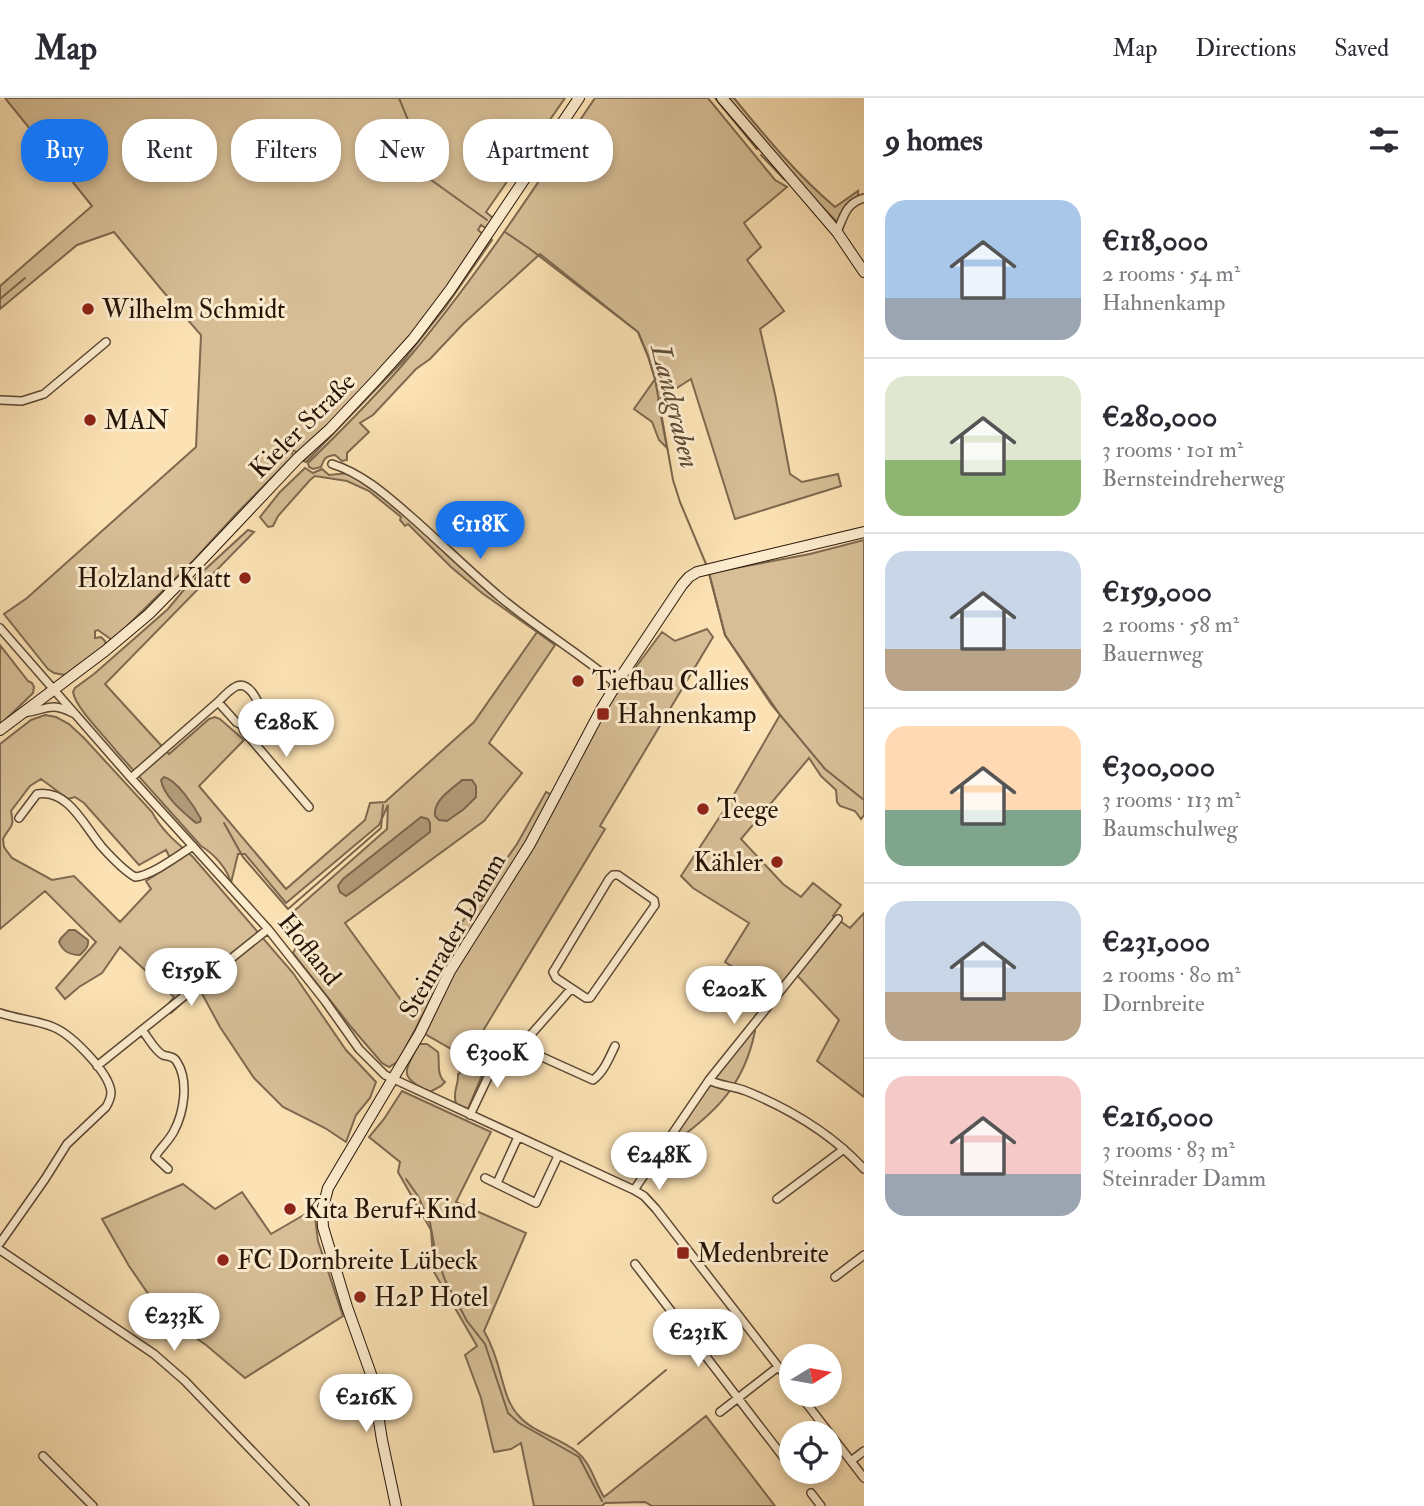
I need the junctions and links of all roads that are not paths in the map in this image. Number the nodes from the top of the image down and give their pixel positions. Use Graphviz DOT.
graph roads {
  1 [pos="579,98"];
  2 [pos="722,98"];
  3 [pos="864,198"];
  4 [pos="837,232"];
  5 [pos="864,272"];
  6 [pos="106,342"];
  7 [pos="0,400"];
  8 [pos="332,464"];
  9 [pos="864,532"];
  10 [pos="0,628"];
  11 [pos="616,684"];
  12 [pos="54,690"];
  13 [pos="218,702"];
  14 [pos="24,713"];
  15 [pos="75,714"];
  16 [pos="242,724"];
  17 [pos="0,730"];
  18 [pos="131,778"];
  19 [pos="309,807"];
  20 [pos="19,818"];
  21 [pos="193,846"];
  22 [pos="838,919"];
  23 [pos="268,929"];
  24 [pos="571,989"];
  25 [pos="0,1013"];
  26 [pos="142,1030"];
  27 [pos="520,1046"];
  28 [pos="615,1046"];
  29 [pos="97,1066"];
  30 [pos="392,1079"];
  31 [pos="709,1080"];
  32 [pos="470,1115"];
  33 [pos="518,1137"];
  34 [pos="844,1149"];
  35 [pos="558,1156"];
  36 [pos="168,1169"];
  37 [pos="864,1169"];
  38 [pos="485,1178"];
  39 [pos="496,1183"];
  40 [pos="634,1190"];
  41 [pos="777,1199"];
  42 [pos="0,1243"];
  43 [pos="0,1250"];
  44 [pos="864,1255"];
  45 [pos="635,1264"];
  46 [pos="835,1277"];
  47 [pos="778,1367"];
  48 [pos="738,1398"];
  49 [pos="809,1407"];
  50 [pos="720,1412"];
  51 [pos="779,1451"];
  52 [pos="864,1451"];
  53 [pos="43,1456"];
  54 [pos="851,1461"];
  55 [pos="864,1478"];
  56 [pos="811,1493"];
  57 [pos="93,1506"];
  58 [pos="305,1506"];
  59 [pos="396,1506"];
  60 [pos="821,1506"];
  1 -- 12 [label="main road, Kieler Straße"];
  2 -- 4 [label="main road"];
  3 -- 4 [label="street"];
  4 -- 5 [label="main road"];
  6 -- 7 [label="street"];
  8 -- 11 [label="street"];
  9 -- 11 [label="main road, Steinrader Damm"];
  10 -- 12 [label="street, Hofland"];
  11 -- 30 [label="main road, Steinrader Damm"];
  12 -- 14 [label="main road, Kieler Straße"];
  12 -- 15 [label="street, Hofland"];
  13 -- 16 [label="street"];
  13 -- 16 [label="street"];
  13 -- 18 [label="street"];
  14 -- 15 [label="street"];
  14 -- 17 [label="main road, Kieler Straße"];
  15 -- 18 [label="street, Hofland"];
  16 -- 19 [label="street"];
  18 -- 21 [label="street, Hofland"];
  20 -- 21 [label="street"];
  21 -- 23 [label="street, Hofland"];
  22 -- 31 [label="street"];
  23 -- 26 [label="street"];
  23 -- 30 [label="street, Hofland"];
  24 -- 24 [label="street"];
  24 -- 27 [label="street"];
  25 -- 29 [label="street"];
  26 -- 29 [label="street"];
  26 -- 36 [label="street"];
  27 -- 28 [label="street"];
  27 -- 32 [label="street"];
  29 -- 42 [label="street"];
  30 -- 32 [label="street, Hofland"];
  30 -- 59 [label="main road, Steinrader Damm"];
  31 -- 34 [label="street"];
  31 -- 40 [label="street"];
  32 -- 33 [label="street, Hofland"];
  33 -- 35 [label="street, Hofland"];
  33 -- 39 [label="street"];
  34 -- 37 [label="street"];
  34 -- 41 [label="street"];
  35 -- 39 [label="street"];
  35 -- 40 [label="street, Hofland"];
  38 -- 39 [label="street"];
  40 -- 47 [label="street, Hofland"];
  43 -- 58 [label="street"];
  44 -- 46 [label="street"];
  45 -- 48 [label="street"];
  47 -- 48 [label="street"];
  48 -- 50 [label="street"];
  48 -- 51 [label="street"];
  49 -- 54 [label="street"];
  52 -- 54 [label="street"];
  53 -- 57 [label="street"];
  54 -- 55 [label="street"];
  56 -- 60 [label="street"];
}
